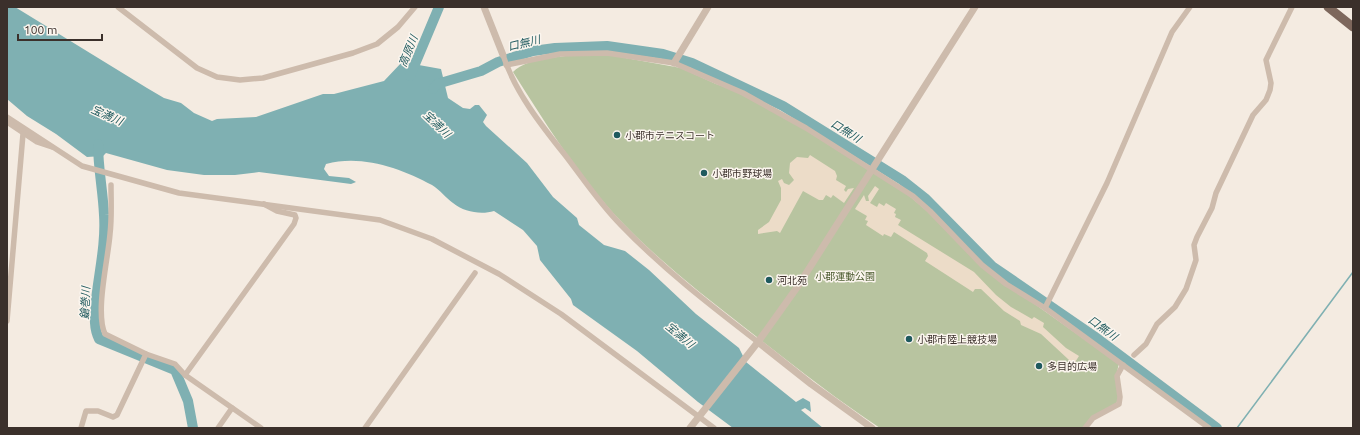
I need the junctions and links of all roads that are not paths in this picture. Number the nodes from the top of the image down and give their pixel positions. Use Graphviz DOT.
graph roads {
  1 [pos="118,7"];
  2 [pos="415,7"];
  3 [pos="484,7"];
  4 [pos="708,7"];
  5 [pos="975,7"];
  6 [pos="1190,7"];
  7 [pos="1292,7"];
  8 [pos="1328,7"];
  9 [pos="1353,27"];
  10 [pos="503,55"];
  11 [pos="674,63"];
  12 [pos="506,66"];
  13 [pos="7,117"];
  14 [pos="7,122"];
  15 [pos="23,134"];
  16 [pos="55,148"];
  17 [pos="873,169"];
  18 [pos="111,185"];
  19 [pos="262,203"];
  20 [pos="475,273"];
  21 [pos="1045,308"];
  22 [pos="7,321"];
  23 [pos="756,345"];
  24 [pos="146,354"];
  25 [pos="1134,355"];
  26 [pos="1123,364"];
  27 [pos="185,375"];
  28 [pos="232,408"];
  29 [pos="699,416"];
  30 [pos="81,428"];
  31 [pos="218,428"];
  32 [pos="261,428"];
  33 [pos="365,428"];
  34 [pos="690,428"];
  35 [pos="714,428"];
  36 [pos="872,428"];
  37 [pos="1085,428"];
  38 [pos="1209,428"];
  1 -- 2 [label="street"];
  3 -- 10 [label="street"];
  4 -- 11 [label="street"];
  5 -- 17 [label="street"];
  6 -- 21 [label="street"];
  7 -- 25 [label="street"];
  8 -- 9 [label="main road"];
  10 -- 12 [label="street"];
  11 -- 12 [label="street"];
  11 -- 17 [label="street"];
  12 -- 23 [label="street"];
  13 -- 16 [label="street"];
  14 -- 15 [label="street"];
  15 -- 16 [label="street"];
  15 -- 22 [label="street"];
  16 -- 19 [label="street"];
  17 -- 21 [label="street"];
  17 -- 23 [label="street"];
  18 -- 24 [label="street"];
  19 -- 27 [label="street"];
  19 -- 29 [label="street"];
  20 -- 33 [label="street"];
  21 -- 26 [label="street"];
  23 -- 29 [label="street"];
  23 -- 36 [label="street"];
  24 -- 27 [label="street"];
  24 -- 30 [label="street"];
  26 -- 37 [label="street"];
  26 -- 38 [label="street"];
  27 -- 28 [label="street"];
  28 -- 31 [label="street"];
  28 -- 32 [label="street"];
  29 -- 34 [label="street"];
  29 -- 35 [label="street"];
}
